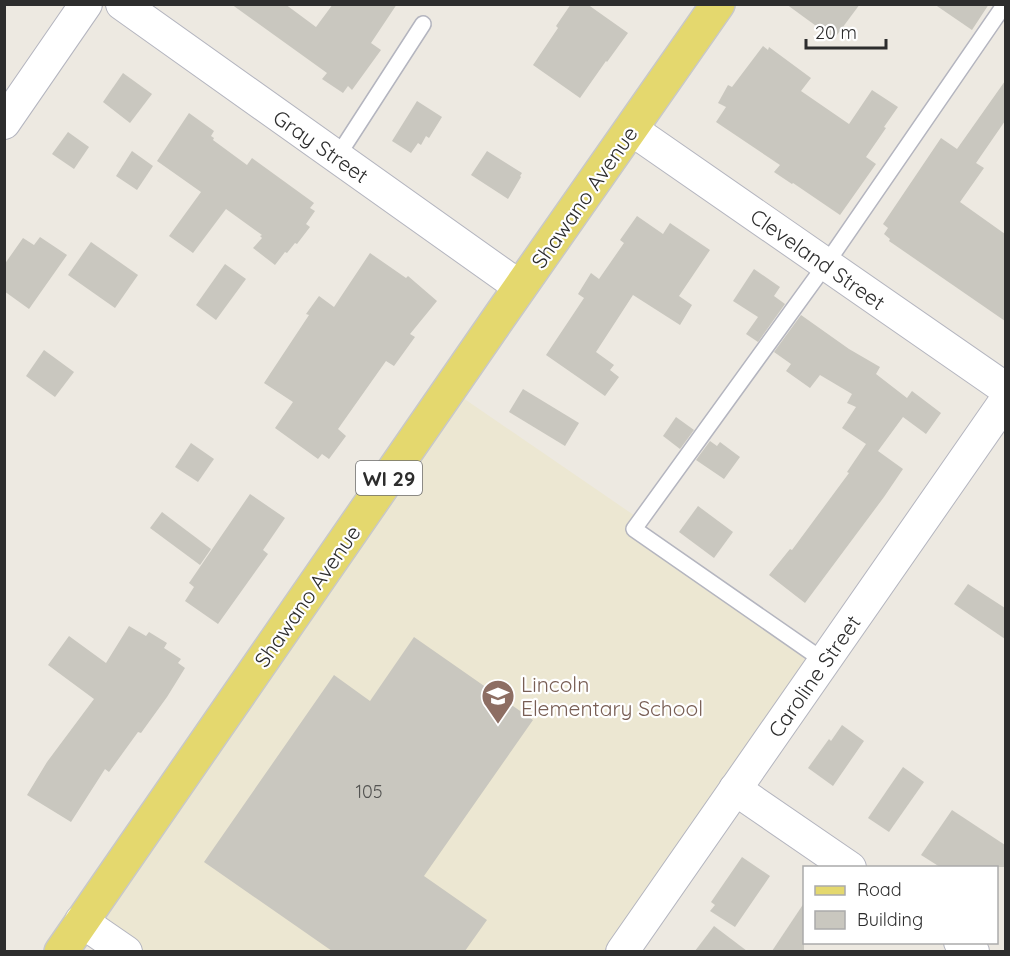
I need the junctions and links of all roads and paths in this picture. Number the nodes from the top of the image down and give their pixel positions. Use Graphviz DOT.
graph roads {
  1 [pos="86,4"];
  2 [pos="122,4"];
  3 [pos="718,4"];
  4 [pos="1005,4"];
  5 [pos="423,24"];
  6 [pos="4,123"];
  7 [pos="631,129"];
  8 [pos="337,157"];
  9 [pos="826,264"];
  10 [pos="520,287"];
  11 [pos="1005,389"];
  12 [pos="1005,400"];
  13 [pos="824,660"];
  14 [pos="735,789"];
  15 [pos="849,866"];
  16 [pos="81,921"];
  17 [pos="61,951"];
  18 [pos="126,951"];
  19 [pos="622,951"];
  1 -- 6 [label="street"];
  2 -- 8 [label="street, Gray Street"];
  3 -- 7 [label="main road, Shawano Avenue / WI 29"];
  4 -- 9 [label="lane"];
  5 -- 8 [label="lane"];
  7 -- 9 [label="street, Cleveland Street"];
  7 -- 10 [label="main road, Shawano Avenue / WI 29"];
  8 -- 10 [label="street, Gray Street"];
  9 -- 11 [label="street, Cleveland Street"];
  9 -- 13 [label="lane"];
  10 -- 16 [label="main road, Shawano Avenue / WI 29"];
  12 -- 13 [label="street, Caroline Street"];
  13 -- 14 [label="street, Caroline Street"];
  14 -- 15 [label="street"];
  14 -- 19 [label="street, Caroline Street"];
  16 -- 17 [label="main road, Shawano Avenue / WI 29"];
  16 -- 18 [label="street"];
}
